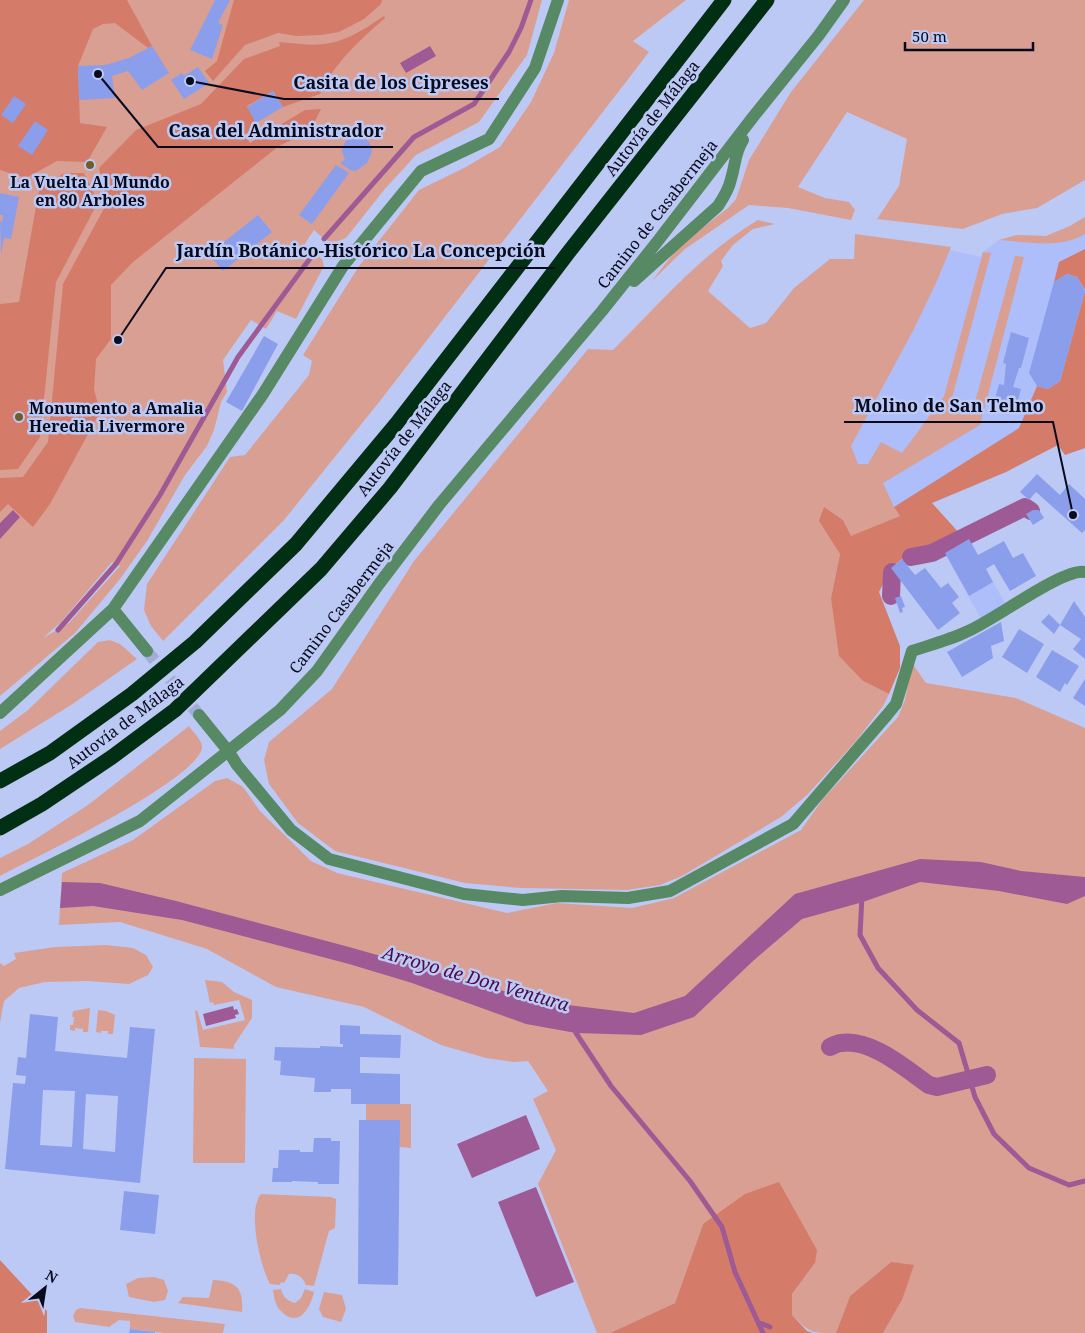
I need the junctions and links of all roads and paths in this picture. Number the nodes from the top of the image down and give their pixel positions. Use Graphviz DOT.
graph roads {
  1 [pos="558,0"];
  2 [pos="724,0"];
  3 [pos="767,0"];
  4 [pos="844,0"];
  5 [pos="757,112"];
  6 [pos="602,311"];
  7 [pos="1085,572"];
  8 [pos="113,609"];
  9 [pos="147,651"];
  10 [pos="2,711"];
  11 [pos="200,715"];
  12 [pos="229,752"];
  13 [pos="0,781"];
  14 [pos="0,828"];
  15 [pos="0,890"];
  1 -- 8 [label="street"];
  2 -- 13 [label="highway, Autovía de Málaga"];
  3 -- 14 [label="highway, Autovía de Málaga"];
  4 -- 5 [label="street"];
  5 -- 6 [label="street, Camino de Casabermeja"];
  5 -- 6 [label="street, Camino de Casabermeja"];
  6 -- 12 [label="street, Camino Casabermeja"];
  7 -- 12 [label="street"];
  8 -- 9 [label="street"];
  8 -- 10 [label="street"];
  11 -- 12 [label="street"];
  12 -- 15 [label="street, Camino Casabermeja"];
}
